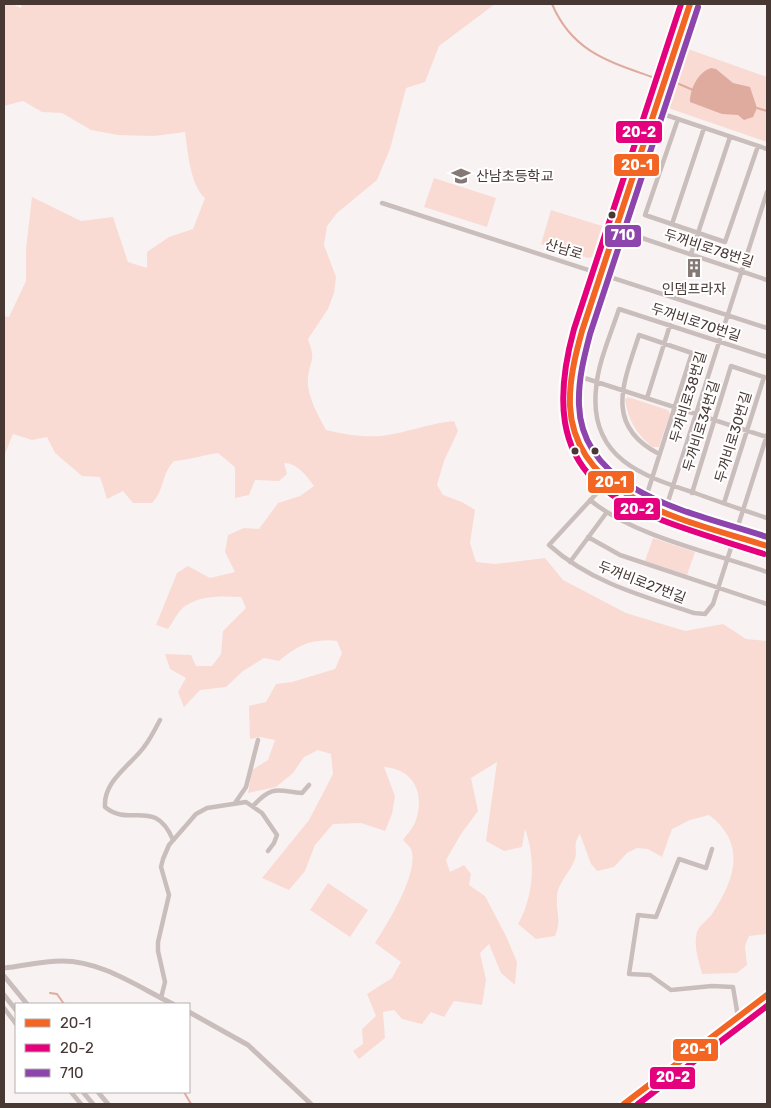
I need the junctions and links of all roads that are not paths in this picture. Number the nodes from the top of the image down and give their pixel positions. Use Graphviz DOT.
graph roads {
  1 [pos="690,4"];
  2 [pos="654,112"];
  3 [pos="678,119"];
  4 [pos="704,128"];
  5 [pos="730,136"];
  6 [pos="758,146"];
  7 [pos="767,149"];
  8 [pos="767,192"];
  9 [pos="382,203"];
  10 [pos="672,224"];
  11 [pos="615,229"];
  12 [pos="698,233"];
  13 [pos="691,254"];
  14 [pos="741,271"];
  15 [pos="601,272"];
  16 [pos="767,280"];
  17 [pos="726,314"];
  18 [pos="670,325"];
  19 [pos="767,328"];
  20 [pos="718,341"];
  21 [pos="664,344"];
  22 [pos="767,357"];
  23 [pos="732,366"];
  24 [pos="572,374"];
  25 [pos="596,382"];
  26 [pos="622,390"];
  27 [pos="647,398"];
  28 [pos="675,407"];
  29 [pos="695,413"];
  30 [pos="715,420"];
  31 [pos="747,430"];
  32 [pos="767,436"];
  33 [pos="659,454"];
  34 [pos="652,479"];
  35 [pos="607,482"];
  36 [pos="672,486"];
  37 [pos="692,493"];
  38 [pos="647,494"];
  39 [pos="590,500"];
  40 [pos="724,503"];
  41 [pos="744,510"];
  42 [pos="664,511"];
  43 [pos="607,512"];
  44 [pos="767,518"];
  45 [pos="736,535"];
  46 [pos="588,537"];
  47 [pos="767,546"];
  48 [pos="728,558"];
  49 [pos="570,562"];
  50 [pos="767,572"];
  51 [pos="719,588"];
  52 [pos="767,604"];
  53 [pos="160,720"];
  54 [pos="258,740"];
  55 [pos="309,785"];
  56 [pos="236,803"];
  57 [pos="253,806"];
  58 [pos="173,840"];
  59 [pos="712,849"];
  60 [pos="268,851"];
  61 [pos="4,968"];
  62 [pos="4,976"];
  63 [pos="4,995"];
  64 [pos="767,995"];
  65 [pos="161,998"];
  66 [pos="26,1003"];
  67 [pos="171,1003"];
  68 [pos="4,1008"];
  69 [pos="15,1009"];
  70 [pos="190,1013"];
  71 [pos="738,1017"];
  72 [pos="15,1023"];
  73 [pos="72,1093"];
  74 [pos="84,1093"];
  75 [pos="99,1093"];
  76 [pos="81,1104"];
  77 [pos="93,1104"];
  78 [pos="108,1104"];
  79 [pos="311,1104"];
  80 [pos="624,1104"];
  1 -- 2 [label="street"];
  2 -- 3 [label="street"];
  2 -- 11 [label="street"];
  3 -- 4 [label="street"];
  3 -- 10 [label="street"];
  4 -- 5 [label="street"];
  4 -- 10 [label="street"];
  5 -- 6 [label="street"];
  5 -- 12 [label="street, 두꺼비로78번길"];
  6 -- 7 [label="street"];
  6 -- 12 [label="street"];
  8 -- 14 [label="street, 두꺼비로38번길"];
  9 -- 15 [label="street, 산남로"];
  10 -- 12 [label="street"];
  11 -- 13 [label="street, 두꺼비로78번길"];
  11 -- 15 [label="street"];
  12 -- 13 [label="street, 두꺼비로78번길"];
  13 -- 14 [label="street, 두꺼비로78번길"];
  14 -- 16 [label="street, 두꺼비로78번길"];
  14 -- 17 [label="street, 두꺼비로38번길"];
  15 -- 17 [label="street, 산남로"];
  15 -- 24 [label="street"];
  17 -- 19 [label="street, 산남로"];
  17 -- 20 [label="street, 두꺼비로38번길"];
  18 -- 20 [label="street, 두꺼비로70번길"];
  18 -- 21 [label="street"];
  18 -- 25 [label="street, 두꺼비로70번길"];
  20 -- 22 [label="street, 두꺼비로70번길"];
  20 -- 29 [label="street, 두꺼비로38번길"];
  21 -- 26 [label="street"];
  21 -- 27 [label="street"];
  21 -- 28 [label="street"];
  23 -- 30 [label="street, 두꺼비로34번길"];
  23 -- 31 [label="street, 두꺼비로30번길"];
  24 -- 25 [label="street"];
  24 -- 35 [label="street"];
  25 -- 26 [label="street"];
  25 -- 34 [label="street"];
  26 -- 27 [label="street"];
  26 -- 33 [label="street"];
  27 -- 28 [label="street"];
  28 -- 29 [label="street"];
  28 -- 33 [label="street"];
  29 -- 30 [label="street"];
  29 -- 36 [label="street, 두꺼비로38번길"];
  30 -- 31 [label="street"];
  30 -- 37 [label="street, 두꺼비로34번길"];
  31 -- 32 [label="street"];
  31 -- 40 [label="street, 두꺼비로30번길"];
  32 -- 41 [label="street, 두꺼비로27번길"];
  33 -- 34 [label="street"];
  34 -- 36 [label="street"];
  34 -- 38 [label="street"];
  35 -- 39 [label="street"];
  35 -- 42 [label="street"];
  36 -- 37 [label="street"];
  36 -- 42 [label="street, 두꺼비로38번길"];
  37 -- 40 [label="street"];
  39 -- 43 [label="street"];
  39 -- 49 [label="street, 두꺼비로27번길"];
  40 -- 41 [label="street"];
  41 -- 44 [label="street"];
  41 -- 45 [label="street, 두꺼비로27번길"];
  42 -- 45 [label="street"];
  43 -- 46 [label="street"];
  43 -- 48 [label="street"];
  45 -- 47 [label="street"];
  45 -- 48 [label="street, 두꺼비로27번길"];
  46 -- 49 [label="street"];
  46 -- 51 [label="street, 두꺼비로27번길"];
  48 -- 50 [label="street"];
  48 -- 51 [label="street, 두꺼비로27번길"];
  49 -- 51 [label="street, 두꺼비로27번길"];
  51 -- 52 [label="street, 두꺼비로27번길"];
  53 -- 58 [label="street"];
  54 -- 56 [label="street"];
  55 -- 57 [label="street"];
  56 -- 57 [label="street"];
  56 -- 58 [label="street"];
  57 -- 60 [label="street"];
  58 -- 65 [label="street"];
  59 -- 71 [label="street"];
  61 -- 65 [label="street"];
  62 -- 66 [label="street"];
  63 -- 69 [label="street"];
  64 -- 71 [label="street"];
  65 -- 67 [label="street"];
  68 -- 72 [label="street"];
  70 -- 79 [label="street"];
  71 -- 80 [label="street"];
  73 -- 76 [label="street"];
  74 -- 77 [label="street"];
  75 -- 78 [label="street"];
}
